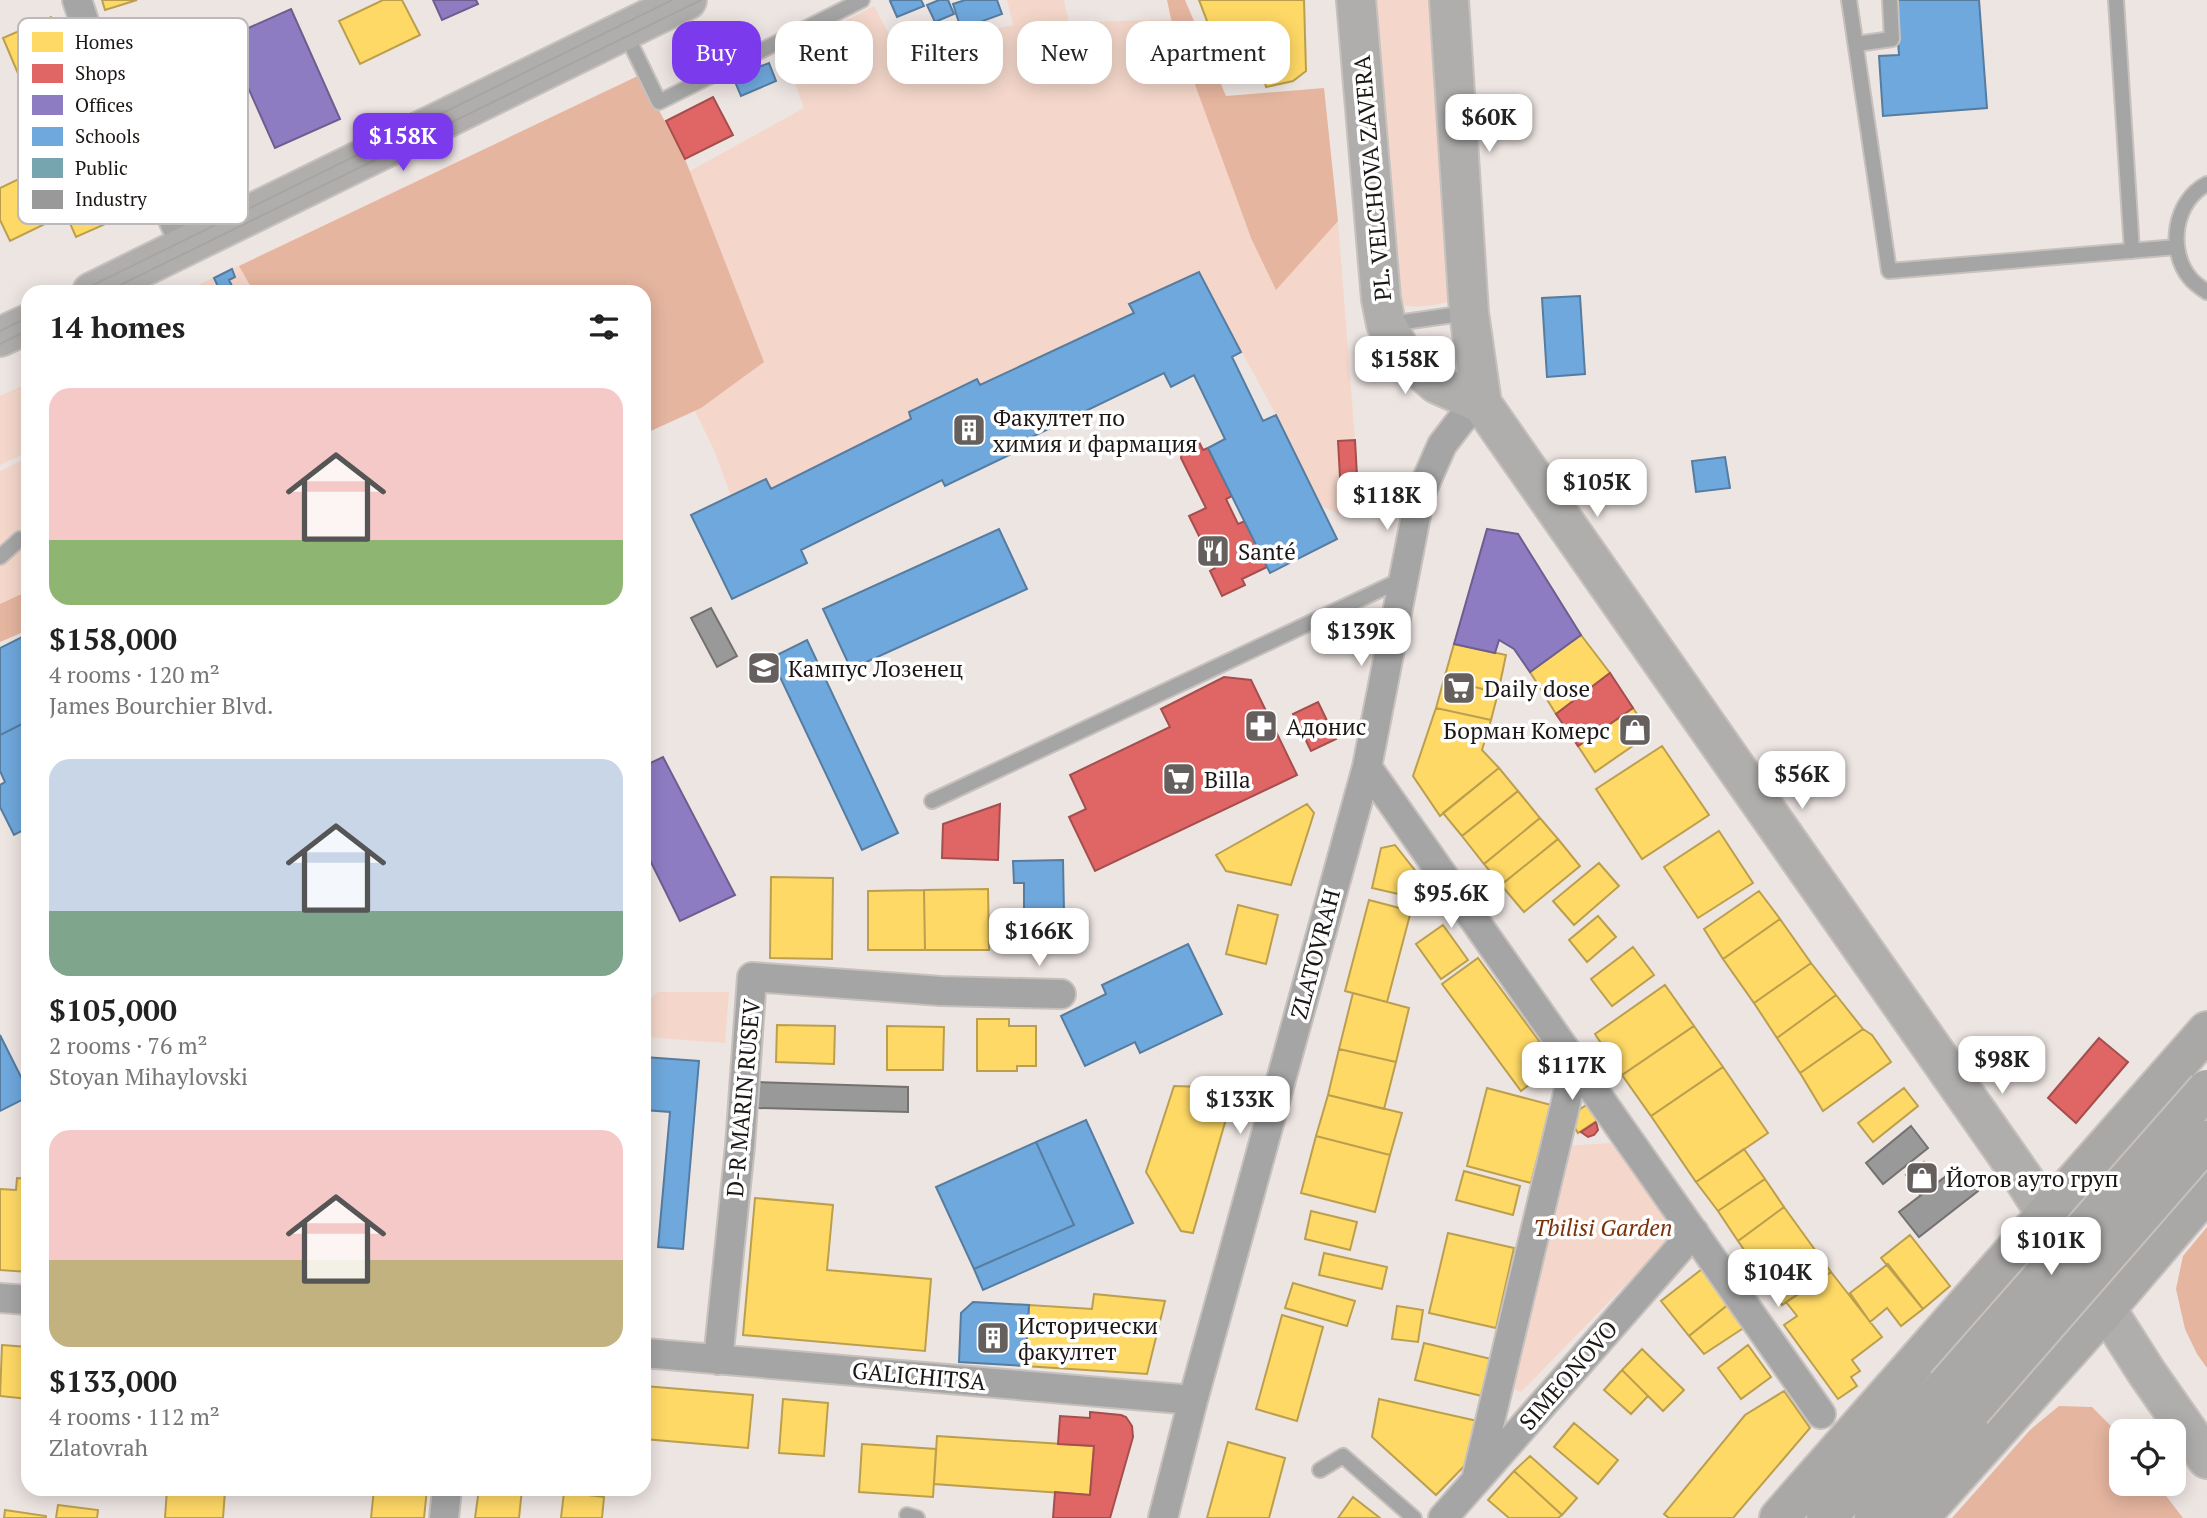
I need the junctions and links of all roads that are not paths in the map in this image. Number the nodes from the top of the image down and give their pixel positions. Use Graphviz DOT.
graph roads {
  1 [pos="77,0"];
  2 [pos="687,0"];
  3 [pos="862,0"];
  4 [pos="1356,0"];
  5 [pos="1449,0"];
  6 [pos="1849,0"];
  7 [pos="1890,0"];
  8 [pos="2116,0"];
  9 [pos="83,18"];
  10 [pos="625,31"];
  11 [pos="1856,44"];
  12 [pos="2207,184"];
  13 [pos="248,215"];
  14 [pos="175,224"];
  15 [pos="230,224"];
  16 [pos="185,246"];
  17 [pos="2177,247"];
  18 [pos="2132,251"];
  19 [pos="106,285"];
  20 [pos="2207,292"];
  21 [pos="1469,313"];
  22 [pos="1386,324"];
  23 [pos="21,327"];
  24 [pos="0,337"];
  25 [pos="1482,404"];
  26 [pos="20,539"];
  27 [pos="0,557"];
  28 [pos="1403,579"];
  29 [pos="1367,767"];
  30 [pos="932,801"];
  31 [pos="1061,994"];
  32 [pos="2207,1031"];
  33 [pos="1575,1064"];
  34 [pos="2207,1089"];
  35 [pos="2207,1140"];
  36 [pos="2207,1191"];
  37 [pos="2046,1214"];
  38 [pos="1694,1232"];
  39 [pos="0,1298"];
  40 [pos="21,1300"];
  41 [pos="2106,1309"];
  42 [pos="651,1354"];
  43 [pos="718,1360"];
  44 [pos="1959,1398"];
  45 [pos="1193,1400"];
  46 [pos="1821,1414"];
  47 [pos="2207,1459"];
  48 [pos="1320,1470"];
  49 [pos="1476,1480"];
  50 [pos="446,1496"];
  51 [pos="444,1518"];
  52 [pos="1163,1518"];
  53 [pos="1414,1518"];
  54 [pos="1443,1518"];
  55 [pos="1780,1518"];
  56 [pos="1826,1518"];
  57 [pos="1874,1518"];
  58 [pos="1919,1518"];
  1 -- 9 [label="street"];
  2 -- 10 [label="street"];
  3 -- 10 [label="lane"];
  4 -- 22 [label="street, PL. VELCHOVA ZAVERA"];
  5 -- 21 [label="street"];
  6 -- 11 [label="lane"];
  7 -- 11 [label="lane"];
  8 -- 18 [label="lane"];
  10 -- 13 [label="street"];
  11 -- 18 [label="lane"];
  12 -- 17 [label="lane"];
  14 -- 16 [label="street"];
  15 -- 16 [label="street"];
  16 -- 19 [label="street"];
  17 -- 18 [label="lane"];
  17 -- 20 [label="lane"];
  21 -- 22 [label="lane"];
  21 -- 25 [label="street"];
  22 -- 25 [label="street, PL. VELCHOVA ZAVERA"];
  23 -- 24 [label="street"];
  25 -- 28 [label="street, ZLATOVRAH"];
  25 -- 37 [label="street"];
  26 -- 27 [label="lane"];
  28 -- 29 [label="street, ZLATOVRAH"];
  28 -- 30 [label="lane"];
  29 -- 33 [label="street"];
  29 -- 45 [label="street, ZLATOVRAH"];
  31 -- 43 [label="street, D-R MARIN RUSEV"];
  32 -- 37 [label="main road"];
  33 -- 38 [label="street"];
  33 -- 49 [label="street"];
  34 -- 44 [label="main road, bridge"];
  35 -- 44 [label="main road, bridge"];
  36 -- 41 [label="main road"];
  37 -- 41 [label="street"];
  37 -- 55 [label="main road"];
  38 -- 46 [label="street"];
  38 -- 49 [label="street, SIMEONOVO"];
  39 -- 40 [label="street"];
  41 -- 47 [label="street"];
  41 -- 58 [label="main road"];
  42 -- 43 [label="street, GALICHITSA"];
  43 -- 45 [label="street, GALICHITSA"];
  44 -- 56 [label="main road"];
  44 -- 57 [label="main road"];
  45 -- 52 [label="street, ZLATOVRAH"];
  48 -- 53 [label="lane"];
  49 -- 54 [label="street, SIMEONOVO"];
  50 -- 51 [label="street"];
}
